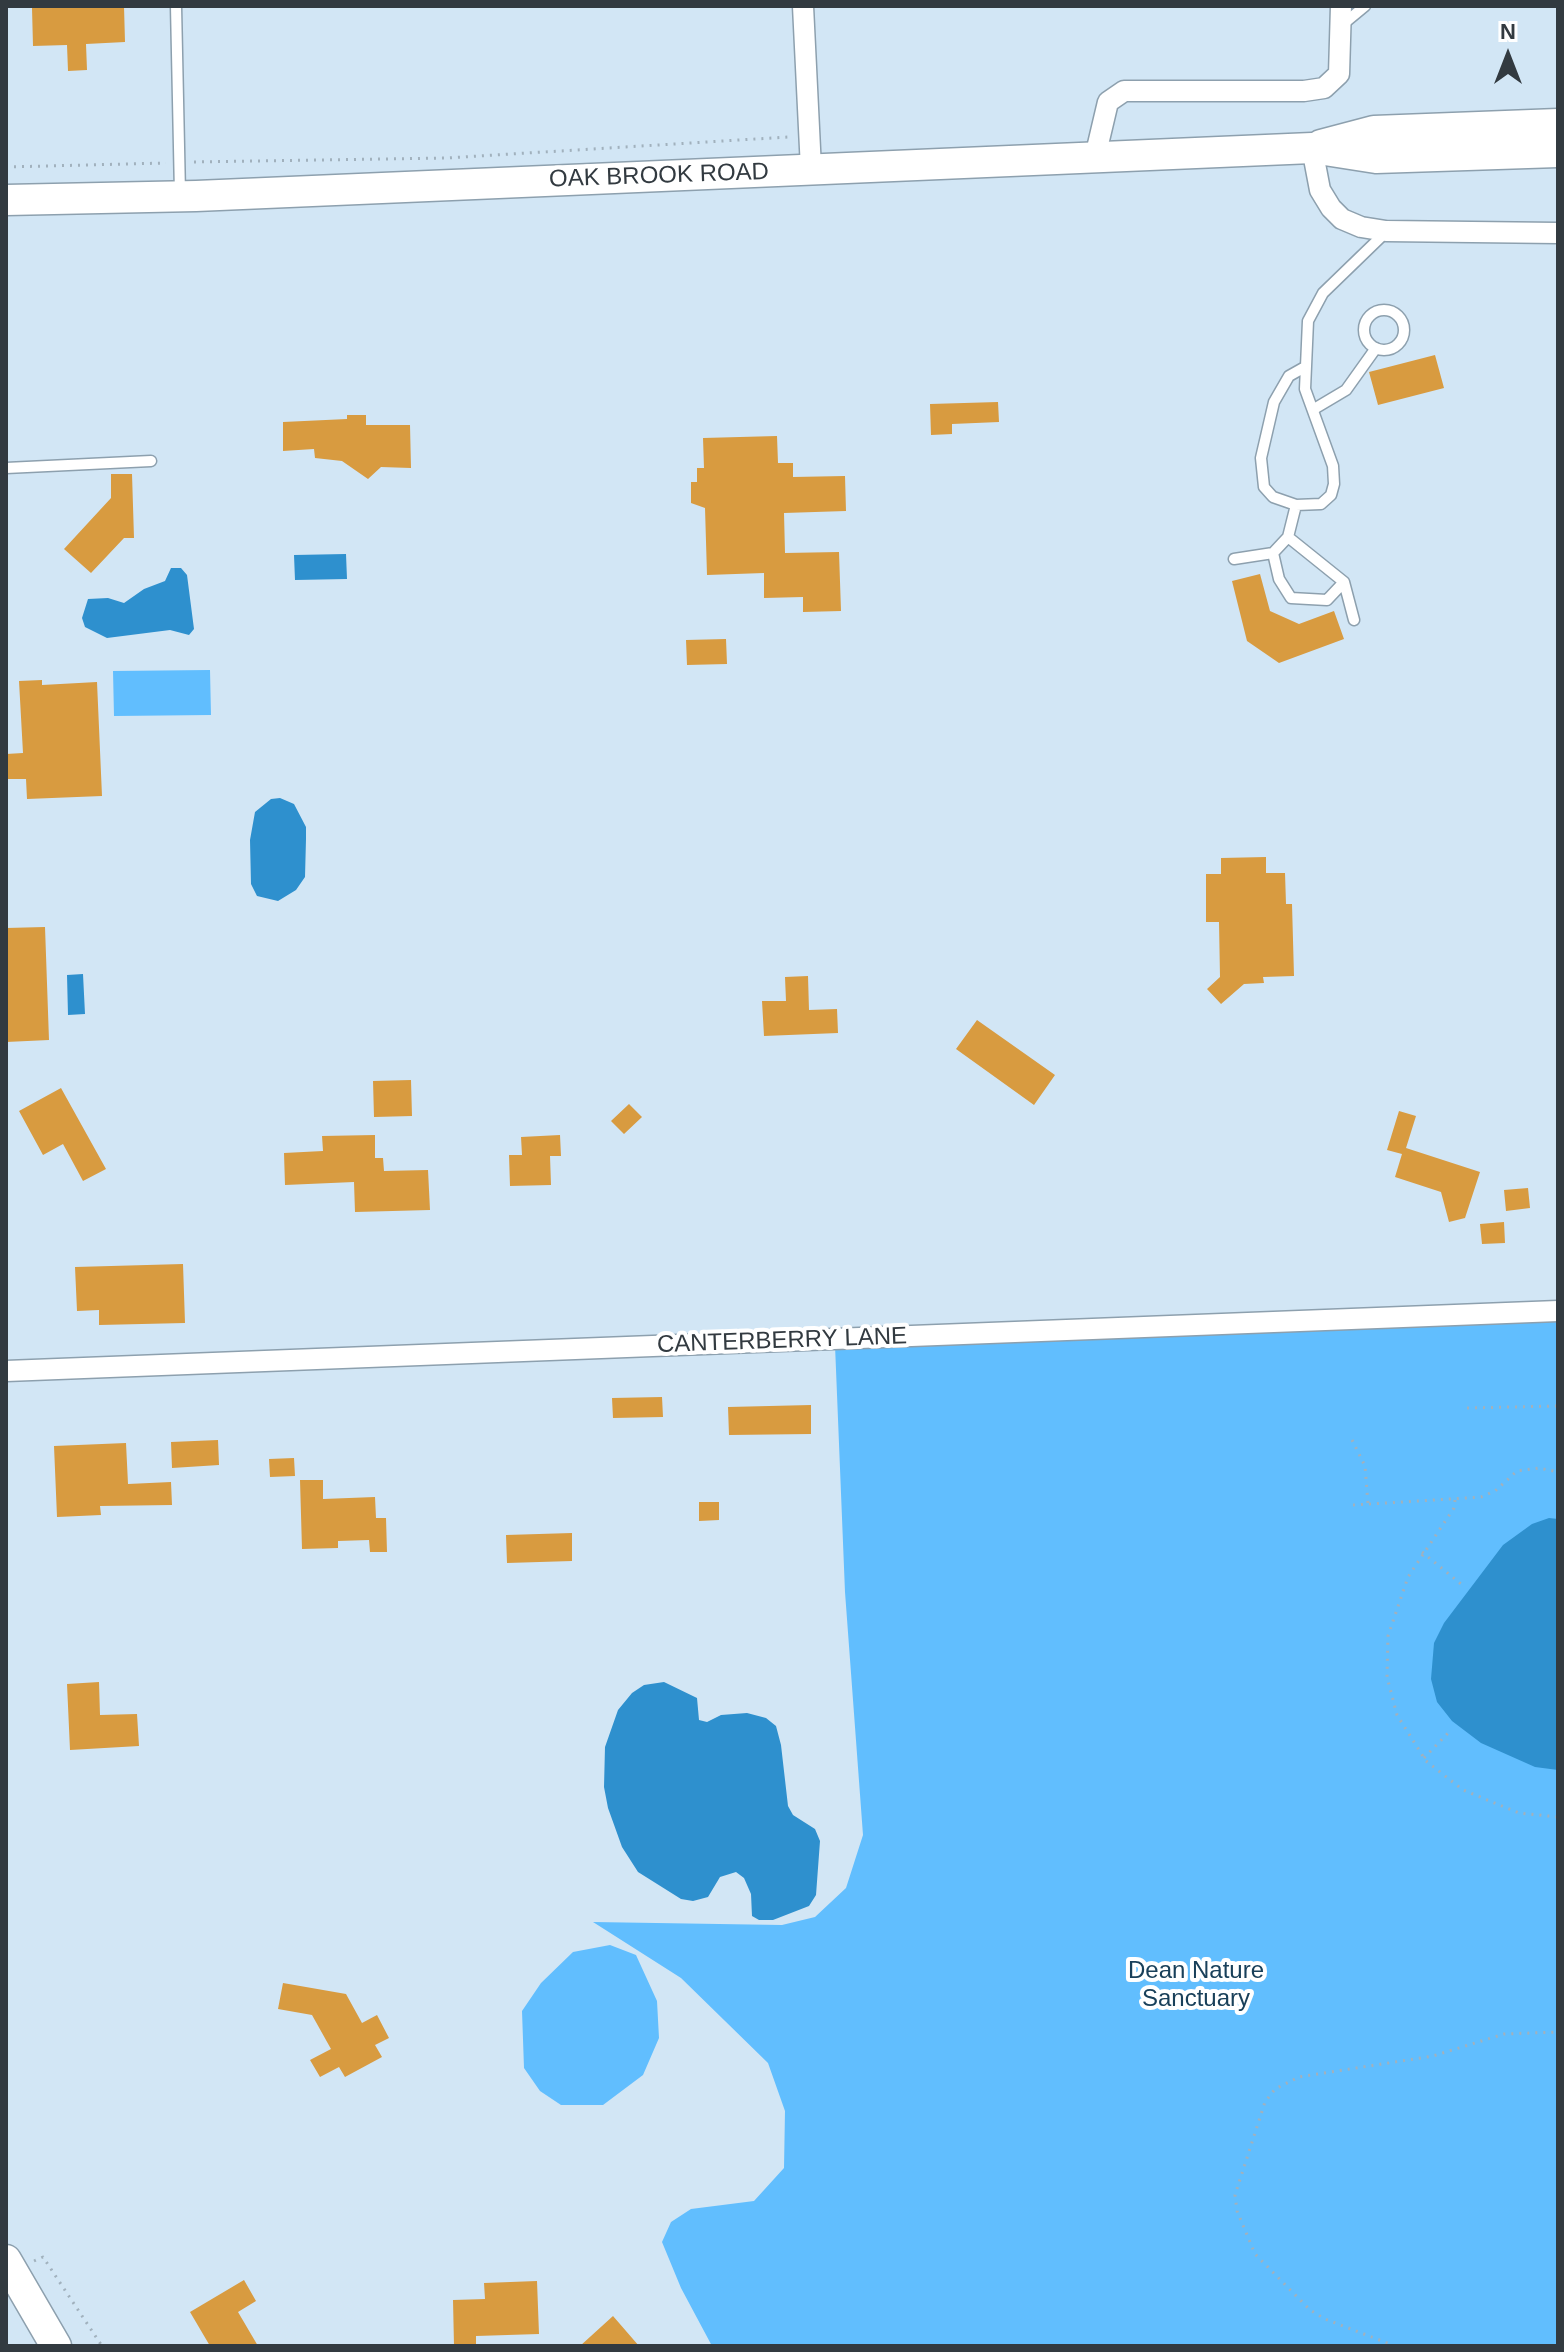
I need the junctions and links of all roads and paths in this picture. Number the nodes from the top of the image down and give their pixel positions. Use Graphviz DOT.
graph roads {
  1 [pos="176,6"];
  2 [pos="803,6"];
  3 [pos="1365,6"];
  4 [pos="1340,16"];
  5 [pos="1558,124"];
  6 [pos="788,137"];
  7 [pos="1312,148"];
  8 [pos="1558,152"];
  9 [pos="1095,157"];
  10 [pos="179,162"];
  11 [pos="6,167"];
  12 [pos="811,169"];
  13 [pos="180,196"];
  14 [pos="6,200"];
  15 [pos="1386,231"];
  16 [pos="1558,233"];
  17 [pos="1376,348"];
  18 [pos="1305,367"];
  19 [pos="1314,409"];
  20 [pos="151,461"];
  21 [pos="6,468"];
  22 [pos="1296,505"];
  23 [pos="1288,537"];
  24 [pos="1273,553"];
  25 [pos="1234,559"];
  26 [pos="1344,582"];
  27 [pos="1354,620"];
  28 [pos="1558,1311"];
  29 [pos="6,1371"];
  30 [pos="1558,1406"];
  31 [pos="1467,1408"];
  32 [pos="1352,1440"];
  33 [pos="1558,1472"];
  34 [pos="1455,1500"];
  35 [pos="1368,1504"];
  36 [pos="1353,1505"];
  37 [pos="1422,1552"];
  38 [pos="1461,1584"];
  39 [pos="1451,1730"];
  40 [pos="1424,1758"];
  41 [pos="1558,1817"];
  42 [pos="1558,2032"];
  43 [pos="43,2257"];
  44 [pos="6,2260"];
  45 [pos="56,2346"];
  46 [pos="102,2346"];
  47 [pos="1395,2346"];
  1 -- 10 [label="lane"];
  2 -- 12 [label="street"];
  3 -- 4 [label="lane"];
  4 -- 9 [label="street"];
  5 -- 7 [label="main road, OAK BROOK ROAD"];
  6 -- 10 [label="path"];
  7 -- 8 [label="main road, OAK BROOK ROAD"];
  7 -- 9 [label="main road, OAK BROOK ROAD"];
  7 -- 15 [label="street"];
  9 -- 12 [label="main road, OAK BROOK ROAD"];
  10 -- 11 [label="path"];
  10 -- 13 [label="lane"];
  12 -- 13 [label="main road, OAK BROOK ROAD"];
  13 -- 14 [label="main road, OAK BROOK ROAD"];
  15 -- 16 [label="street"];
  15 -- 18 [label="lane"];
  17 -- 19 [label="lane"];
  18 -- 19 [label="lane"];
  18 -- 22 [label="lane"];
  19 -- 22 [label="lane"];
  20 -- 21 [label="lane"];
  22 -- 23 [label="lane"];
  23 -- 24 [label="lane"];
  23 -- 26 [label="lane"];
  24 -- 25 [label="lane"];
  24 -- 26 [label="lane"];
  26 -- 27 [label="lane"];
  28 -- 29 [label="street, CANTERBERRY LANE"];
  30 -- 31 [label="path"];
  32 -- 35 [label="path"];
  33 -- 34 [label="path"];
  34 -- 35 [label="path"];
  34 -- 37 [label="path"];
  35 -- 36 [label="path"];
  37 -- 38 [label="path"];
  37 -- 40 [label="path"];
  39 -- 40 [label="path"];
  40 -- 41 [label="path"];
  42 -- 47 [label="path"];
  43 -- 46 [label="path"];
  44 -- 45 [label="main road"];
}
